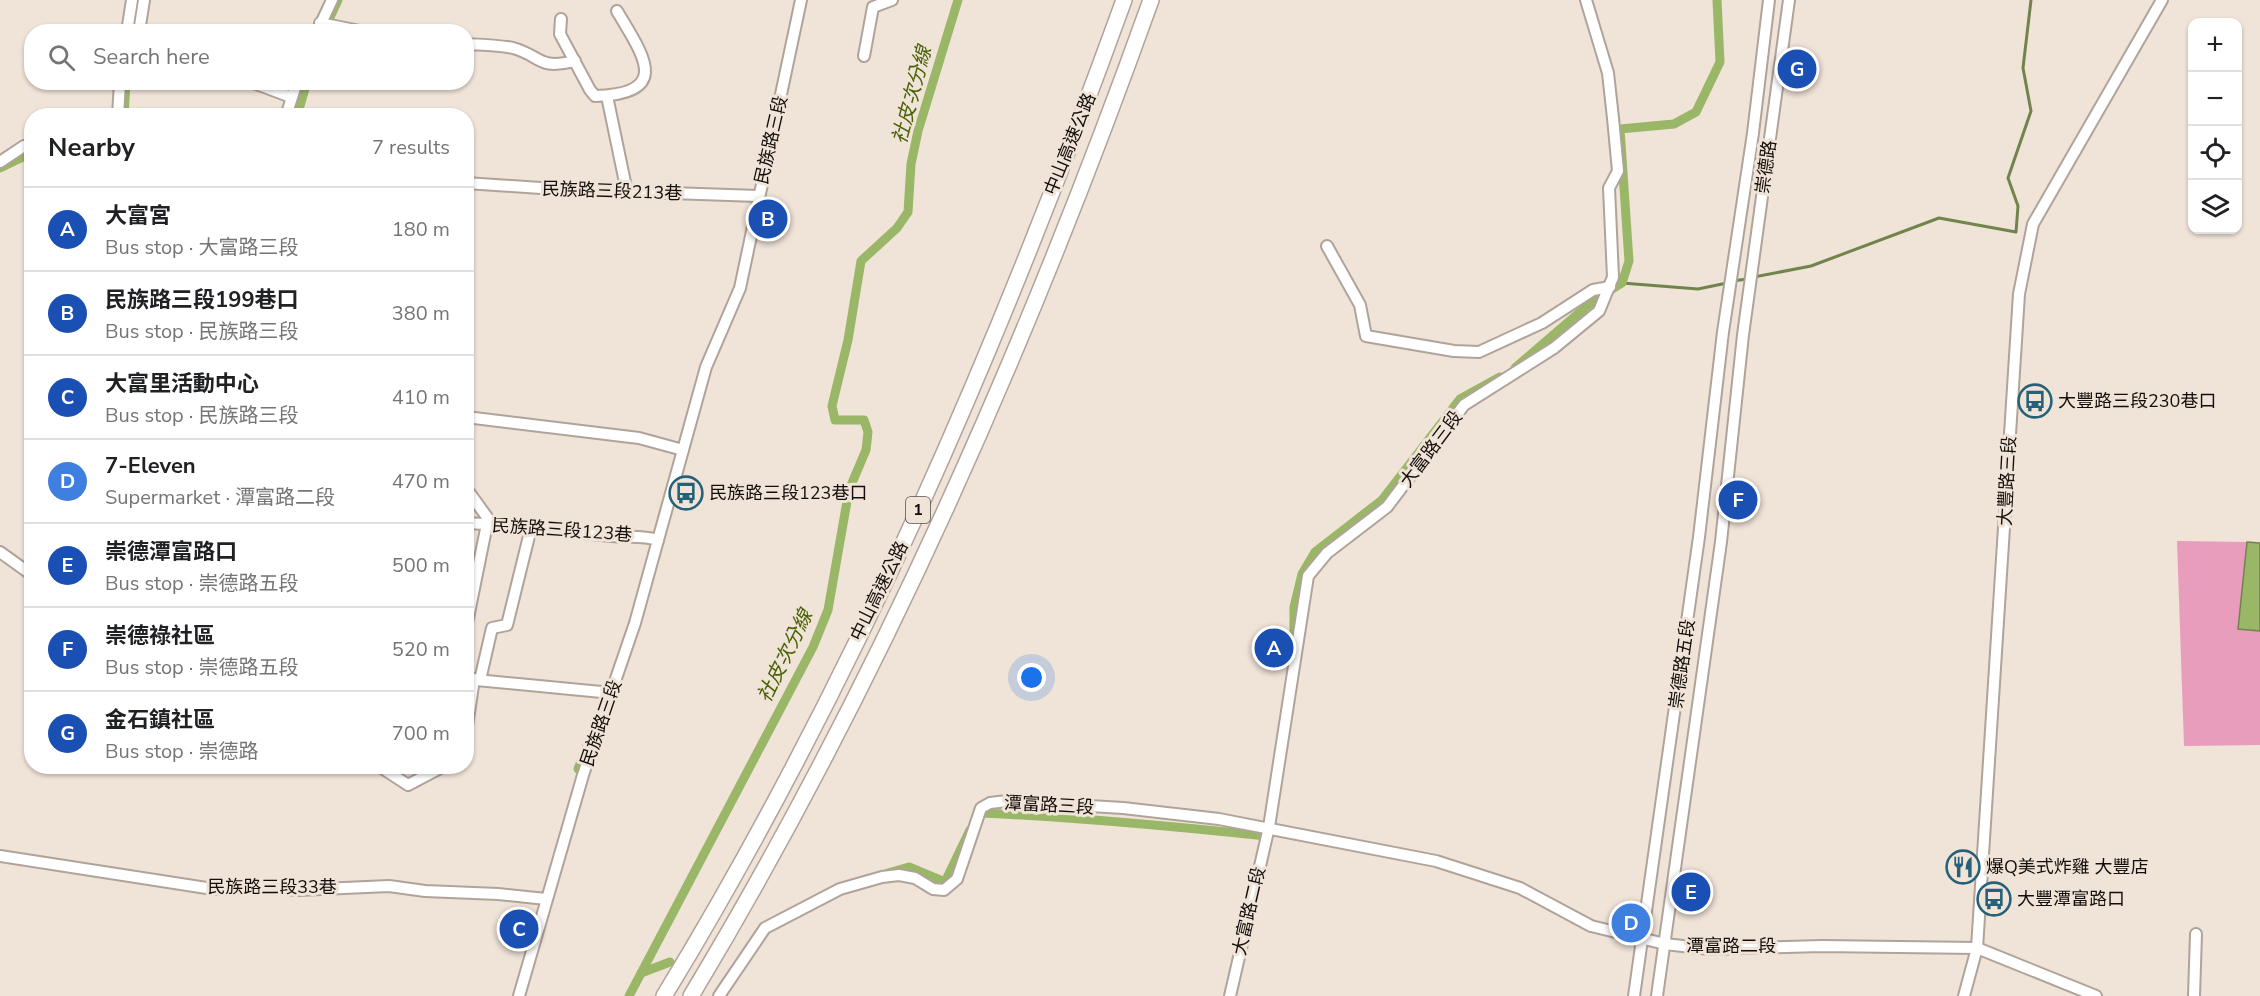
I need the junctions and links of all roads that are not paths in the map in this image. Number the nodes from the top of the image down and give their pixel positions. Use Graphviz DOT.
graph roads {
  1 [pos="132,0"];
  2 [pos="144,0"];
  3 [pos="332,0"];
  4 [pos="801,0"];
  5 [pos="892,0"];
  6 [pos="1124,0"];
  7 [pos="1151,0"];
  8 [pos="1586,0"];
  9 [pos="1769,0"];
  10 [pos="1789,0"];
  11 [pos="2163,0"];
  12 [pos="617,11"];
  13 [pos="561,19"];
  14 [pos="129,24"];
  15 [pos="140,24"];
  16 [pos="320,24"];
  17 [pos="474,45"];
  18 [pos="864,56"];
  19 [pos="574,61"];
  20 [pos="119,90"];
  21 [pos="272,90"];
  22 [pos="294,90"];
  23 [pos="607,96"];
  24 [pos="291,97"];
  25 [pos="118,108"];
  26 [pos="288,108"];
  27 [pos="24,146"];
  28 [pos="0,162"];
  29 [pos="474,183"];
  30 [pos="627,192"];
  31 [pos="758,195"];
  32 [pos="1327,246"];
  33 [pos="1610,288"];
  34 [pos="1723,332"];
  35 [pos="1743,335"];
  36 [pos="474,418"];
  37 [pos="683,450"];
  38 [pos="474,500"];
  39 [pos="474,523"];
  40 [pos="490,524"];
  41 [pos="531,528"];
  42 [pos="658,540"];
  43 [pos="0,552"];
  44 [pos="24,569"];
  45 [pos="474,593"];
  46 [pos="474,676"];
  47 [pos="474,679"];
  48 [pos="612,693"];
  49 [pos="391,774"];
  50 [pos="429,774"];
  51 [pos="1269,827"];
  52 [pos="0,856"];
  53 [pos="546,899"];
  54 [pos="2196,934"];
  55 [pos="1644,941"];
  56 [pos="1665,944"];
  57 [pos="1977,948"];
  58 [pos="519,996"];
  59 [pos="664,996"];
  60 [pos="691,996"];
  61 [pos="719,996"];
  62 [pos="1230,996"];
  63 [pos="1634,996"];
  64 [pos="1657,996"];
  65 [pos="1964,996"];
  66 [pos="2096,996"];
  67 [pos="2194,996"];
  1 -- 14 [label="street"];
  2 -- 15 [label="street"];
  3 -- 16 [label="street"];
  4 -- 31 [label="street, 民族路三段"];
  5 -- 18 [label="street"];
  6 -- 59 [label="highway, 中山高速公路 / 1"];
  7 -- 60 [label="highway, 中山高速公路 / 1"];
  8 -- 33 [label="street, 大富路三段"];
  9 -- 34 [label="street, 崇德路"];
  10 -- 35 [label="street, 崇德路"];
  11 -- 57 [label="street, 大豐路三段"];
  12 -- 23 [label="street"];
  13 -- 19 [label="street"];
  17 -- 19 [label="street"];
  19 -- 23 [label="street"];
  20 -- 25 [label="street"];
  21 -- 24 [label="street"];
  22 -- 24 [label="street"];
  23 -- 30 [label="street"];
  24 -- 26 [label="street"];
  27 -- 28 [label="street"];
  29 -- 30 [label="street, 民族路三段213巷"];
  30 -- 31 [label="street, 民族路三段213巷"];
  31 -- 37 [label="street, 民族路三段"];
  32 -- 33 [label="street"];
  33 -- 51 [label="street, 大富路三段"];
  34 -- 55 [label="street, 崇德路五段"];
  35 -- 56 [label="street, 崇德路五段"];
  36 -- 37 [label="street"];
  37 -- 42 [label="street, 民族路三段"];
  38 -- 40 [label="street"];
  39 -- 40 [label="street, 民族路三段123巷"];
  40 -- 41 [label="street, 民族路三段123巷"];
  40 -- 45 [label="street"];
  41 -- 42 [label="street, 民族路三段123巷"];
  41 -- 46 [label="street"];
  42 -- 48 [label="street, 民族路三段"];
  43 -- 44 [label="street"];
  47 -- 48 [label="street"];
  48 -- 53 [label="street, 民族路三段"];
  49 -- 50 [label="street"];
  51 -- 55 [label="street, 潭富路二段"];
  51 -- 61 [label="street, 潭富路三段"];
  51 -- 62 [label="street, 大富路二段"];
  52 -- 53 [label="street, 民族路三段33巷"];
  53 -- 58 [label="street, 民族路三段"];
  54 -- 67 [label="street"];
  55 -- 56 [label="street, 潭富路二段"];
  55 -- 63 [label="street, 崇德路五段"];
  56 -- 57 [label="street, 潭富路二段"];
  56 -- 64 [label="street, 崇德路五段"];
  57 -- 65 [label="street, 大豐路三段"];
  57 -- 66 [label="street, 潭富路二段"];
}
